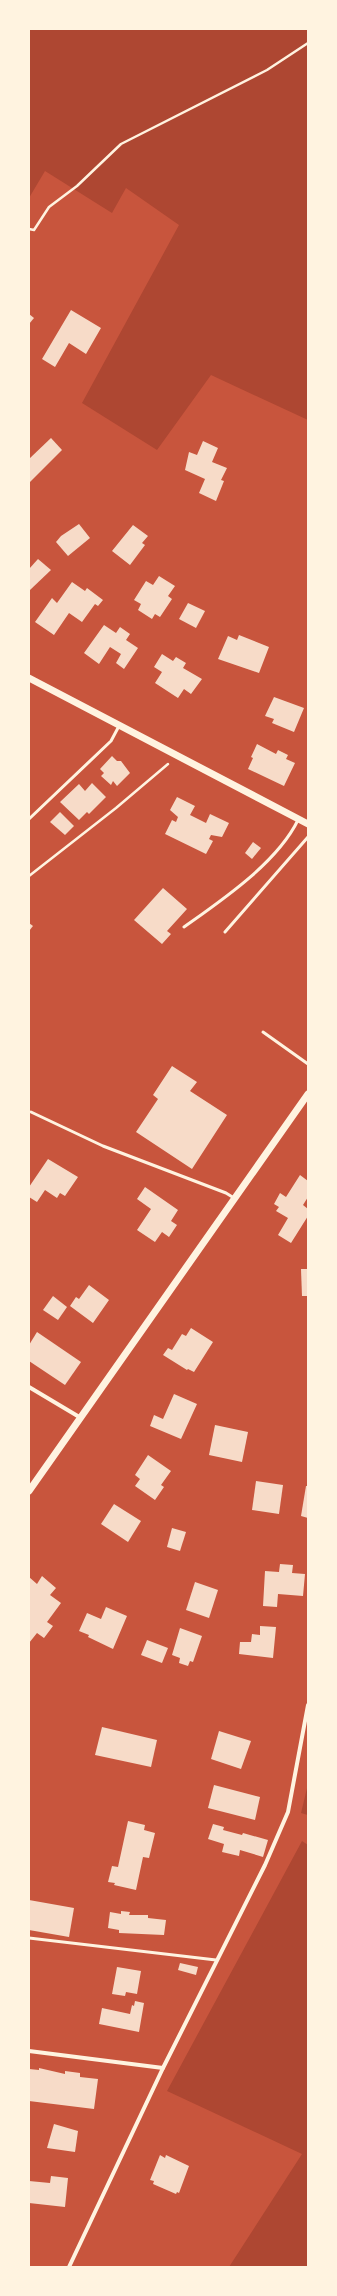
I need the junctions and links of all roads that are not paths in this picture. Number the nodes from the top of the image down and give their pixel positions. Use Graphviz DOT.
graph roads {
  1 [pos="29,678"];
  2 [pos="120,726"];
  3 [pos="29,819"];
  4 [pos="299,819"];
  5 [pos="308,824"];
  6 [pos="308,837"];
  7 [pos="184,927"];
  8 [pos="225,932"];
  9 [pos="263,1032"];
  10 [pos="308,1064"];
  11 [pos="308,1094"];
  12 [pos="31,1112"];
  13 [pos="235,1199"];
  14 [pos="29,1387"];
  15 [pos="81,1418"];
  16 [pos="29,1491"];
  17 [pos="308,1705"];
  18 [pos="29,1938"];
  19 [pos="216,1960"];
  20 [pos="29,2050"];
  21 [pos="163,2068"];
  22 [pos="69,2267"];
  1 -- 2 [label="street"];
  2 -- 3 [label="lane"];
  2 -- 4 [label="street"];
  4 -- 5 [label="street"];
  4 -- 7 [label="lane"];
  6 -- 8 [label="lane"];
  9 -- 10 [label="lane"];
  11 -- 13 [label="street"];
  12 -- 13 [label="lane"];
  13 -- 15 [label="street"];
  14 -- 15 [label="street"];
  15 -- 16 [label="street"];
  17 -- 19 [label="street"];
  18 -- 19 [label="lane"];
  19 -- 21 [label="street"];
  20 -- 21 [label="street"];
  21 -- 22 [label="street"];
}
